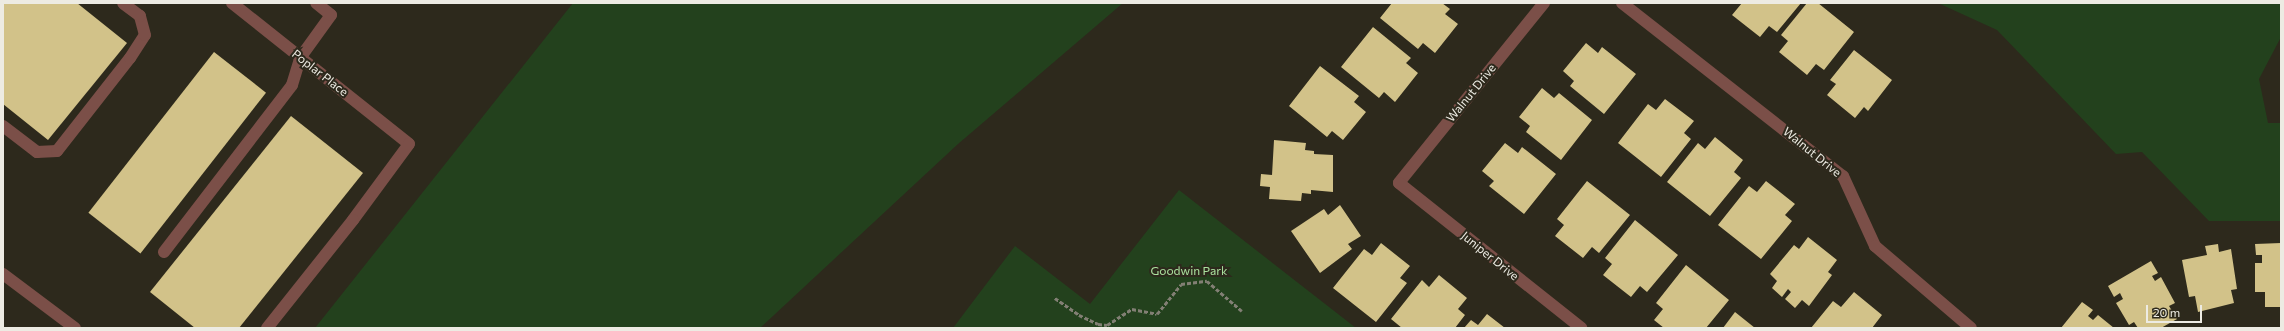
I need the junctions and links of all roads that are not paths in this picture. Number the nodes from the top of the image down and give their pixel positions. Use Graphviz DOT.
graph roads {
  1 [pos="123,3"];
  2 [pos="232,3"];
  3 [pos="316,3"];
  4 [pos="1544,3"];
  5 [pos="1622,3"];
  6 [pos="300,58"];
  7 [pos="3,126"];
  8 [pos="1399,183"];
  9 [pos="164,252"];
  10 [pos="3,274"];
  11 [pos="75,328"];
  12 [pos="266,328"];
  13 [pos="1581,328"];
  14 [pos="1971,328"];
  1 -- 7 [label="street"];
  2 -- 6 [label="street, Poplar Place"];
  3 -- 6 [label="street"];
  4 -- 8 [label="street, Walnut Drive"];
  5 -- 14 [label="street, Walnut Drive"];
  6 -- 9 [label="street"];
  6 -- 12 [label="street, Poplar Place"];
  8 -- 13 [label="street, Juniper Drive"];
  10 -- 11 [label="street"];
}
